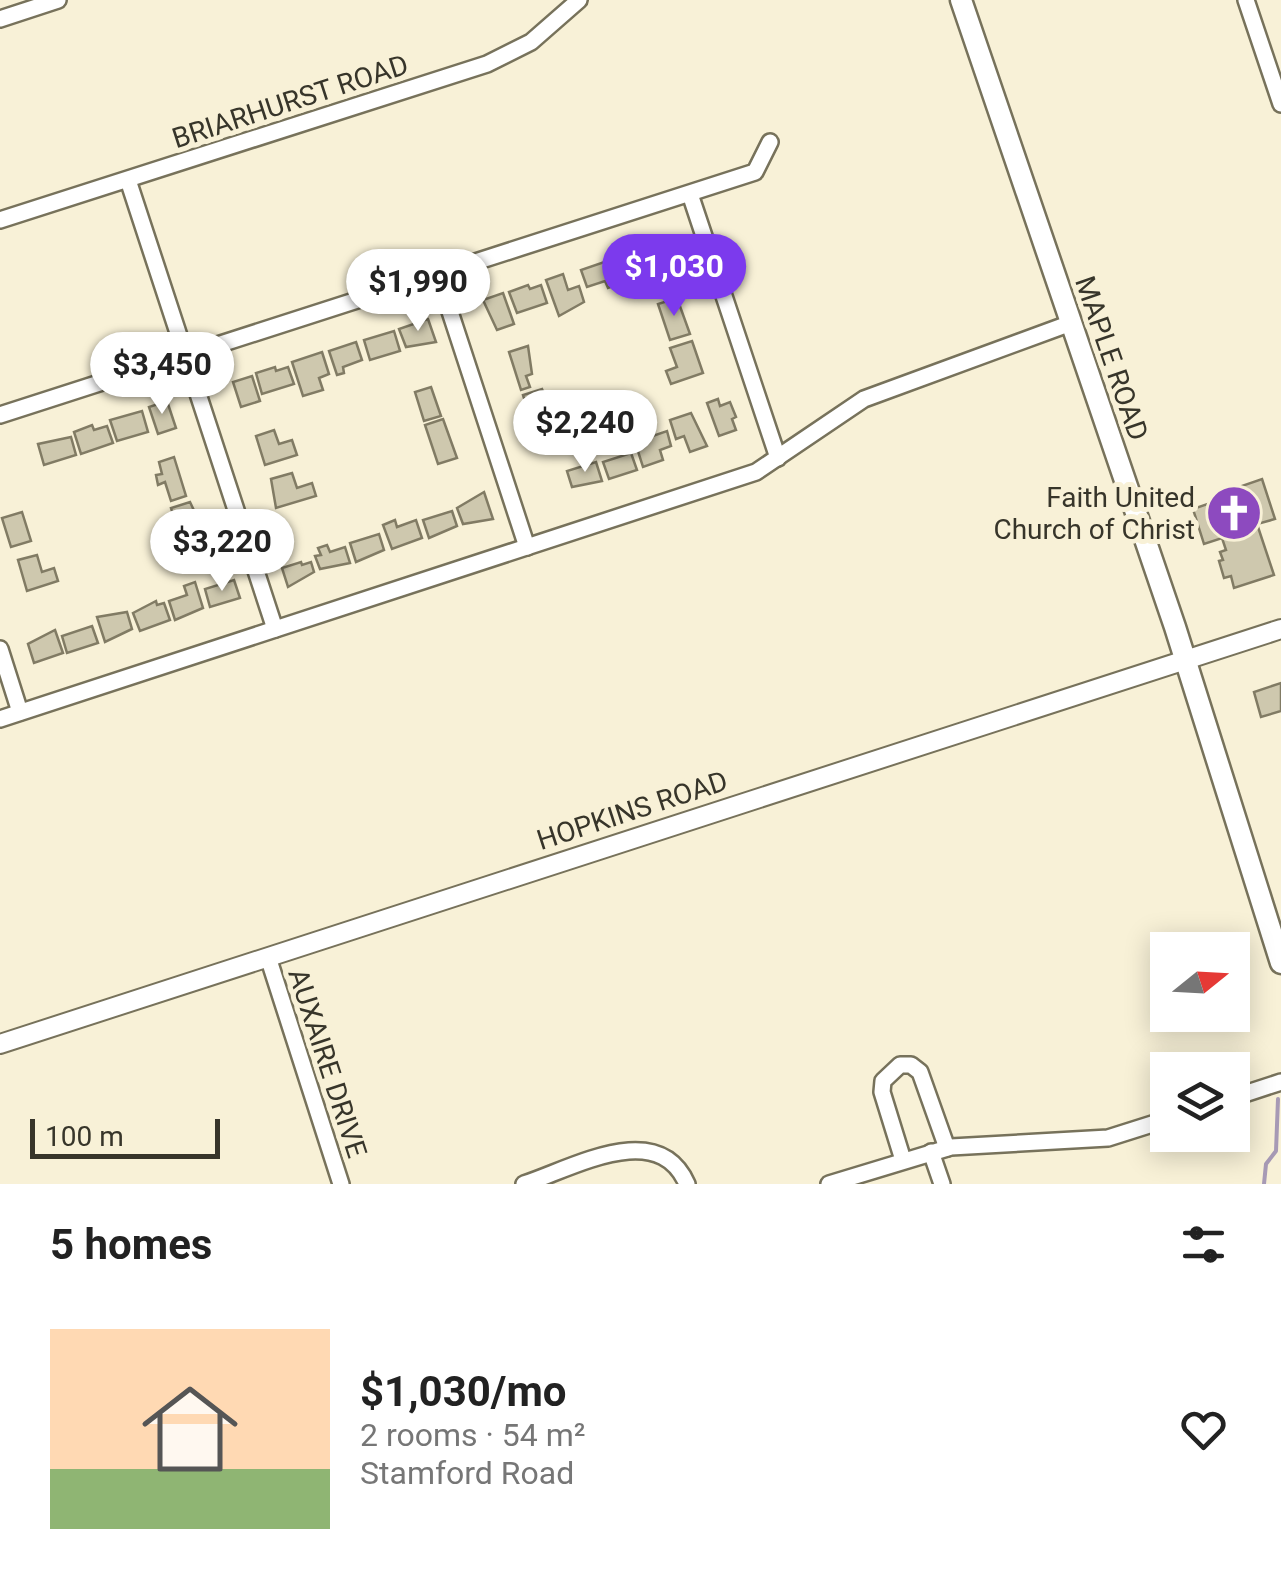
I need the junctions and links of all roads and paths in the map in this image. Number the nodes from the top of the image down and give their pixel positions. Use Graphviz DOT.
graph roads {
  1 [pos="58,0"];
  2 [pos="579,0"];
  3 [pos="961,0"];
  4 [pos="1246,0"];
  5 [pos="0,19"];
  6 [pos="1281,104"];
  7 [pos="770,142"];
  8 [pos="128,180"];
  9 [pos="690,194"];
  10 [pos="0,220"];
  11 [pos="438,275"];
  12 [pos="1071,323"];
  13 [pos="186,356"];
  14 [pos="0,415"];
  15 [pos="778,458"];
  16 [pos="527,548"];
  17 [pos="275,629"];
  18 [pos="1281,629"];
  19 [pos="0,649"];
  20 [pos="1185,659"];
  21 [pos="20,712"];
  22 [pos="0,719"];
  23 [pos="268,957"];
  24 [pos="1281,963"];
  25 [pos="0,1044"];
  26 [pos="1281,1082"];
  27 [pos="1250,1092"];
  28 [pos="1150,1124"];
  29 [pos="939,1150"];
  30 [pos="903,1160"];
  31 [pos="341,1184"];
  32 [pos="524,1184"];
  33 [pos="687,1184"];
  34 [pos="829,1184"];
  35 [pos="942,1184"];
  1 -- 5 [label="street"];
  2 -- 8 [label="street, BRIARHURST ROAD"];
  3 -- 12 [label="main road, MAPLE ROAD"];
  4 -- 6 [label="street"];
  7 -- 9 [label="street"];
  8 -- 10 [label="street, BRIARHURST ROAD"];
  8 -- 13 [label="street"];
  9 -- 11 [label="street"];
  9 -- 15 [label="street"];
  11 -- 13 [label="street"];
  11 -- 16 [label="street"];
  12 -- 15 [label="street"];
  12 -- 20 [label="main road, MAPLE ROAD"];
  13 -- 14 [label="street"];
  13 -- 17 [label="street"];
  15 -- 16 [label="street"];
  16 -- 17 [label="street"];
  17 -- 21 [label="street"];
  18 -- 20 [label="street, HOPKINS ROAD"];
  19 -- 21 [label="street"];
  20 -- 23 [label="street, HOPKINS ROAD"];
  20 -- 24 [label="main road, MAPLE ROAD"];
  21 -- 22 [label="street"];
  23 -- 25 [label="street, HOPKINS ROAD"];
  23 -- 31 [label="street, AUXAIRE DRIVE"];
  26 -- 27 [label="street"];
  28 -- 29 [label="street"];
  29 -- 30 [label="street"];
  29 -- 30 [label="street"];
  29 -- 35 [label="street"];
  30 -- 34 [label="street"];
  32 -- 33 [label="street"];
}
